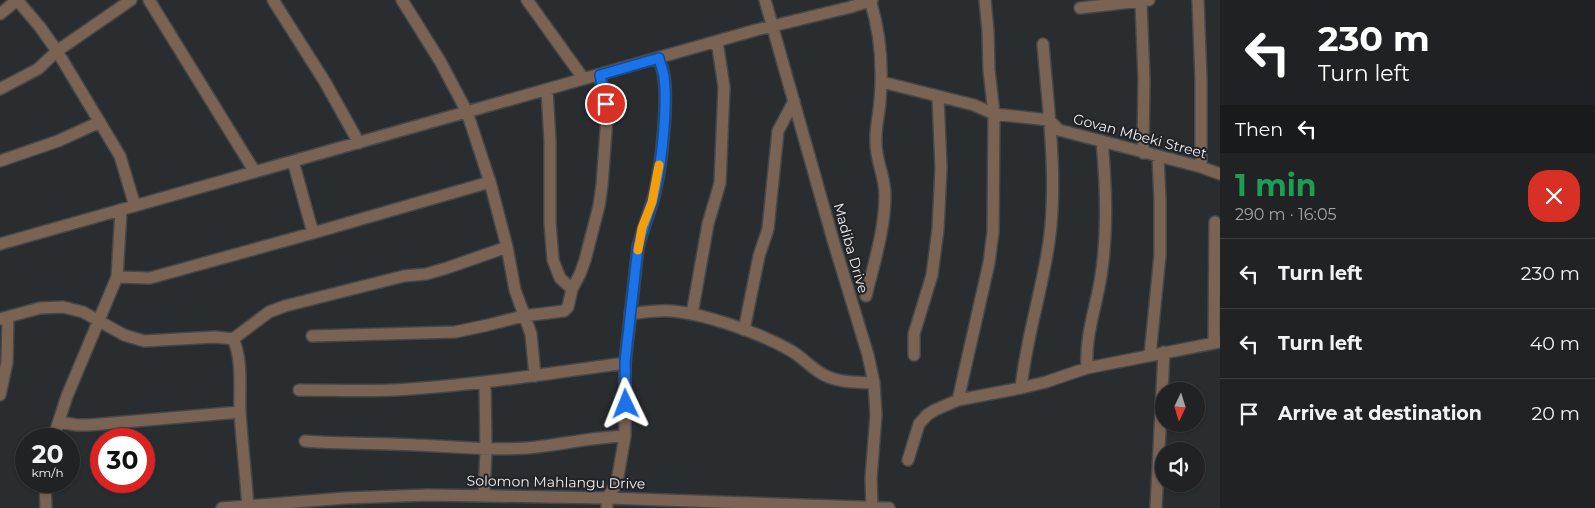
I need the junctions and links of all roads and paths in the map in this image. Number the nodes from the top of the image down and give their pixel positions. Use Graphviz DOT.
graph roads {
  1 [pos="17,0"];
  2 [pos="131,0"];
  3 [pos="149,0"];
  4 [pos="273,0"];
  5 [pos="402,0"];
  6 [pos="528,0"];
  7 [pos="765,0"];
  8 [pos="871,0"];
  9 [pos="985,0"];
  10 [pos="1198,0"];
  11 [pos="1145,1"];
  12 [pos="1080,8"];
  13 [pos="0,14"];
  14 [pos="772,26"];
  15 [pos="718,41"];
  16 [pos="1043,44"];
  17 [pos="57,51"];
  18 [pos="659,58"];
  19 [pos="600,75"];
  20 [pos="583,78"];
  21 [pos="882,82"];
  22 [pos="0,89"];
  23 [pos="547,90"];
  24 [pos="938,97"];
  25 [pos="794,102"];
  26 [pos="467,112"];
  27 [pos="994,114"];
  28 [pos="1049,120"];
  29 [pos="100,122"];
  30 [pos="1102,141"];
  31 [pos="359,143"];
  32 [pos="1143,153"];
  33 [pos="1158,157"];
  34 [pos="0,161"];
  35 [pos="293,161"];
  36 [pos="1201,167"];
  37 [pos="254,172"];
  38 [pos="1220,174"];
  39 [pos="490,182"];
  40 [pos="135,206"];
  41 [pos="121,210"];
  42 [pos="1215,222"];
  43 [pos="314,233"];
  44 [pos="0,244"];
  45 [pos="507,247"];
  46 [pos="117,277"];
  47 [pos="572,289"];
  48 [pos="866,296"];
  49 [pos="630,314"];
  50 [pos="692,314"];
  51 [pos="523,316"];
  52 [pos="4,318"];
  53 [pos="98,321"];
  54 [pos="744,330"];
  55 [pos="312,336"];
  56 [pos="233,339"];
  57 [pos="1217,342"];
  58 [pos="1164,352"];
  59 [pos="914,355"];
  60 [pos="1150,355"];
  61 [pos="625,362"];
  62 [pos="1087,368"];
  63 [pos="534,376"];
  64 [pos="485,382"];
  65 [pos="874,383"];
  66 [pos="1021,388"];
  67 [pos="299,390"];
  68 [pos="0,395"];
  69 [pos="958,400"];
  70 [pos="240,412"];
  71 [pos="59,422"];
  72 [pos="57,428"];
  73 [pos="625,436"];
  74 [pos="304,441"];
  75 [pos="486,450"];
  76 [pos="908,460"];
  77 [pos="45,493"];
  78 [pos="484,495"];
  79 [pos="607,503"];
  80 [pos="309,504"];
  81 [pos="748,506"];
  82 [pos="805,506"];
  83 [pos="248,507"];
  84 [pos="46,508"];
  85 [pos="222,508"];
  86 [pos="872,508"];
  87 [pos="889,508"];
  88 [pos="1156,508"];
  1 -- 13 [label="street"];
  1 -- 17 [label="street"];
  2 -- 17 [label="street"];
  3 -- 37 [label="street"];
  4 -- 31 [label="street"];
  5 -- 26 [label="street"];
  6 -- 20 [label="street"];
  7 -- 14 [label="street, Madiba Drive"];
  8 -- 14 [label="street"];
  8 -- 21 [label="street"];
  9 -- 27 [label="street"];
  10 -- 36 [label="street"];
  11 -- 12 [label="street"];
  11 -- 32 [label="street"];
  14 -- 15 [label="street"];
  14 -- 25 [label="street, Madiba Drive"];
  15 -- 18 [label="street"];
  15 -- 50 [label="street"];
  16 -- 28 [label="street"];
  17 -- 22 [label="street"];
  17 -- 29 [label="street"];
  18 -- 19 [label="street"];
  18 -- 49 [label="street"];
  19 -- 20 [label="street"];
  19 -- 47 [label="street"];
  20 -- 23 [label="street"];
  21 -- 24 [label="street, Govan Mbeki Street"];
  21 -- 48 [label="street"];
  23 -- 26 [label="street"];
  23 -- 47 [label="street"];
  24 -- 27 [label="street, Govan Mbeki Street"];
  24 -- 59 [label="street"];
  25 -- 54 [label="street"];
  25 -- 65 [label="street, Madiba Drive"];
  26 -- 31 [label="street"];
  26 -- 39 [label="street"];
  27 -- 28 [label="street, Govan Mbeki Street"];
  27 -- 69 [label="street"];
  28 -- 30 [label="street, Govan Mbeki Street"];
  28 -- 66 [label="street"];
  29 -- 34 [label="street"];
  29 -- 40 [label="street"];
  30 -- 32 [label="street, Govan Mbeki Street"];
  30 -- 62 [label="street"];
  31 -- 35 [label="street"];
  32 -- 33 [label="street, Govan Mbeki Street"];
  33 -- 36 [label="street, Govan Mbeki Street"];
  33 -- 60 [label="street"];
  35 -- 37 [label="street"];
  35 -- 43 [label="street"];
  36 -- 38 [label="street, Govan Mbeki Street"];
  37 -- 40 [label="street"];
  39 -- 43 [label="street"];
  39 -- 45 [label="street"];
  40 -- 41 [label="street"];
  41 -- 44 [label="street"];
  41 -- 46 [label="street"];
  42 -- 57 [label="street"];
  43 -- 46 [label="street"];
  45 -- 51 [label="street"];
  45 -- 56 [label="street"];
  46 -- 53 [label="street"];
  47 -- 51 [label="street"];
  49 -- 50 [label="street"];
  49 -- 61 [label="street"];
  50 -- 54 [label="street"];
  51 -- 55 [label="street"];
  51 -- 63 [label="street"];
  52 -- 53 [label="street"];
  52 -- 68 [label="street"];
  53 -- 56 [label="street"];
  53 -- 71 [label="street"];
  54 -- 65 [label="street"];
  56 -- 70 [label="street"];
  57 -- 58 [label="street"];
  58 -- 60 [label="street"];
  58 -- 88 [label="street"];
  60 -- 62 [label="street"];
  61 -- 63 [label="street"];
  61 -- 73 [label="street"];
  62 -- 66 [label="street"];
  63 -- 64 [label="street"];
  64 -- 67 [label="street"];
  64 -- 75 [label="street"];
  65 -- 86 [label="street, Madiba Drive"];
  66 -- 69 [label="street"];
  69 -- 76 [label="street"];
  70 -- 71 [label="street"];
  70 -- 83 [label="street"];
  71 -- 72 [label="street"];
  73 -- 75 [label="street"];
  73 -- 79 [label="street"];
  74 -- 75 [label="street"];
  75 -- 78 [label="street"];
  77 -- 84 [label="street"];
  78 -- 79 [label="street, Solomon Mahlangu Drive"];
  78 -- 80 [label="street, Solomon Mahlangu Drive"];
  79 -- 81 [label="street, Solomon Mahlangu Drive"];
  80 -- 83 [label="street, Solomon Mahlangu Drive"];
  81 -- 82 [label="street, Solomon Mahlangu Drive"];
  82 -- 86 [label="street, Solomon Mahlangu Drive"];
  83 -- 85 [label="street, Solomon Mahlangu Drive"];
  86 -- 87 [label="street, Solomon Mahlangu Drive"];
}
